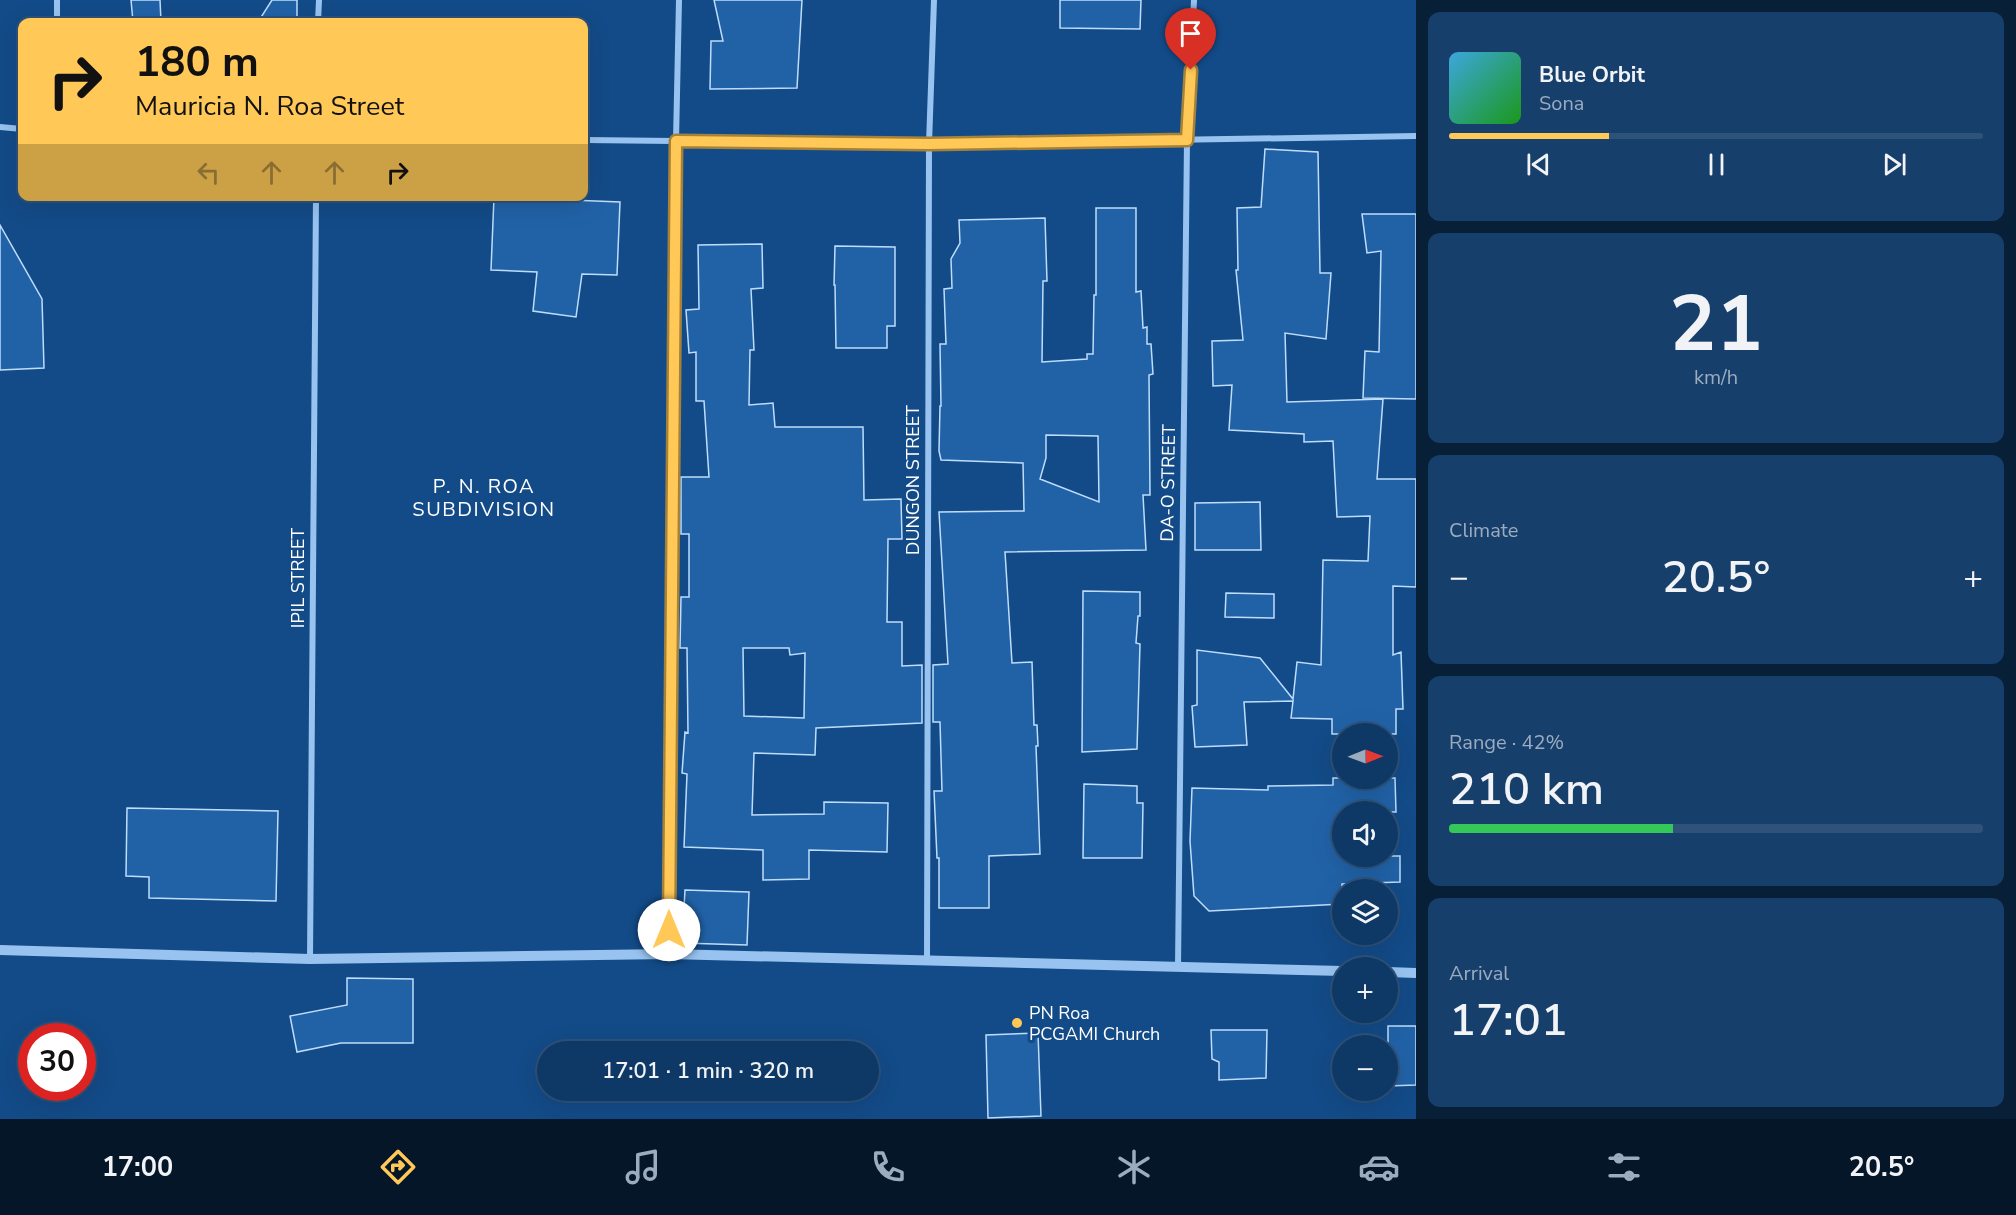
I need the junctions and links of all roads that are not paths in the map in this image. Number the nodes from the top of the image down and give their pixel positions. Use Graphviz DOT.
graph roads {
  1 [pos="57,0"];
  2 [pos="319,0"];
  3 [pos="679,0"];
  4 [pos="934,0"];
  5 [pos="1194,0"];
  6 [pos="57,18"];
  7 [pos="318,18"];
  8 [pos="0,127"];
  9 [pos="18,129"];
  10 [pos="1416,136"];
  11 [pos="588,140"];
  12 [pos="1187,140"];
  13 [pos="676,141"];
  14 [pos="929,144"];
  15 [pos="316,201"];
  16 [pos="0,950"];
  17 [pos="669,954"];
  18 [pos="310,959"];
  19 [pos="927,960"];
  20 [pos="1178,967"];
  21 [pos="1332,971"];
  22 [pos="1398,972"];
  23 [pos="1416,973"];
  1 -- 6 [label="street"];
  2 -- 7 [label="street"];
  3 -- 13 [label="street"];
  4 -- 14 [label="street, DUNGON STREET"];
  5 -- 12 [label="street, DA-O STREET"];
  8 -- 9 [label="street"];
  10 -- 12 [label="street"];
  11 -- 13 [label="street"];
  12 -- 14 [label="street"];
  12 -- 20 [label="street, DA-O STREET"];
  13 -- 14 [label="street"];
  13 -- 17 [label="street"];
  14 -- 19 [label="street, DUNGON STREET"];
  15 -- 18 [label="street, IPIL STREET"];
  16 -- 18 [label="street"];
  17 -- 18 [label="street"];
  17 -- 19 [label="street"];
  19 -- 20 [label="street"];
  20 -- 21 [label="street"];
  22 -- 23 [label="street"];
}
